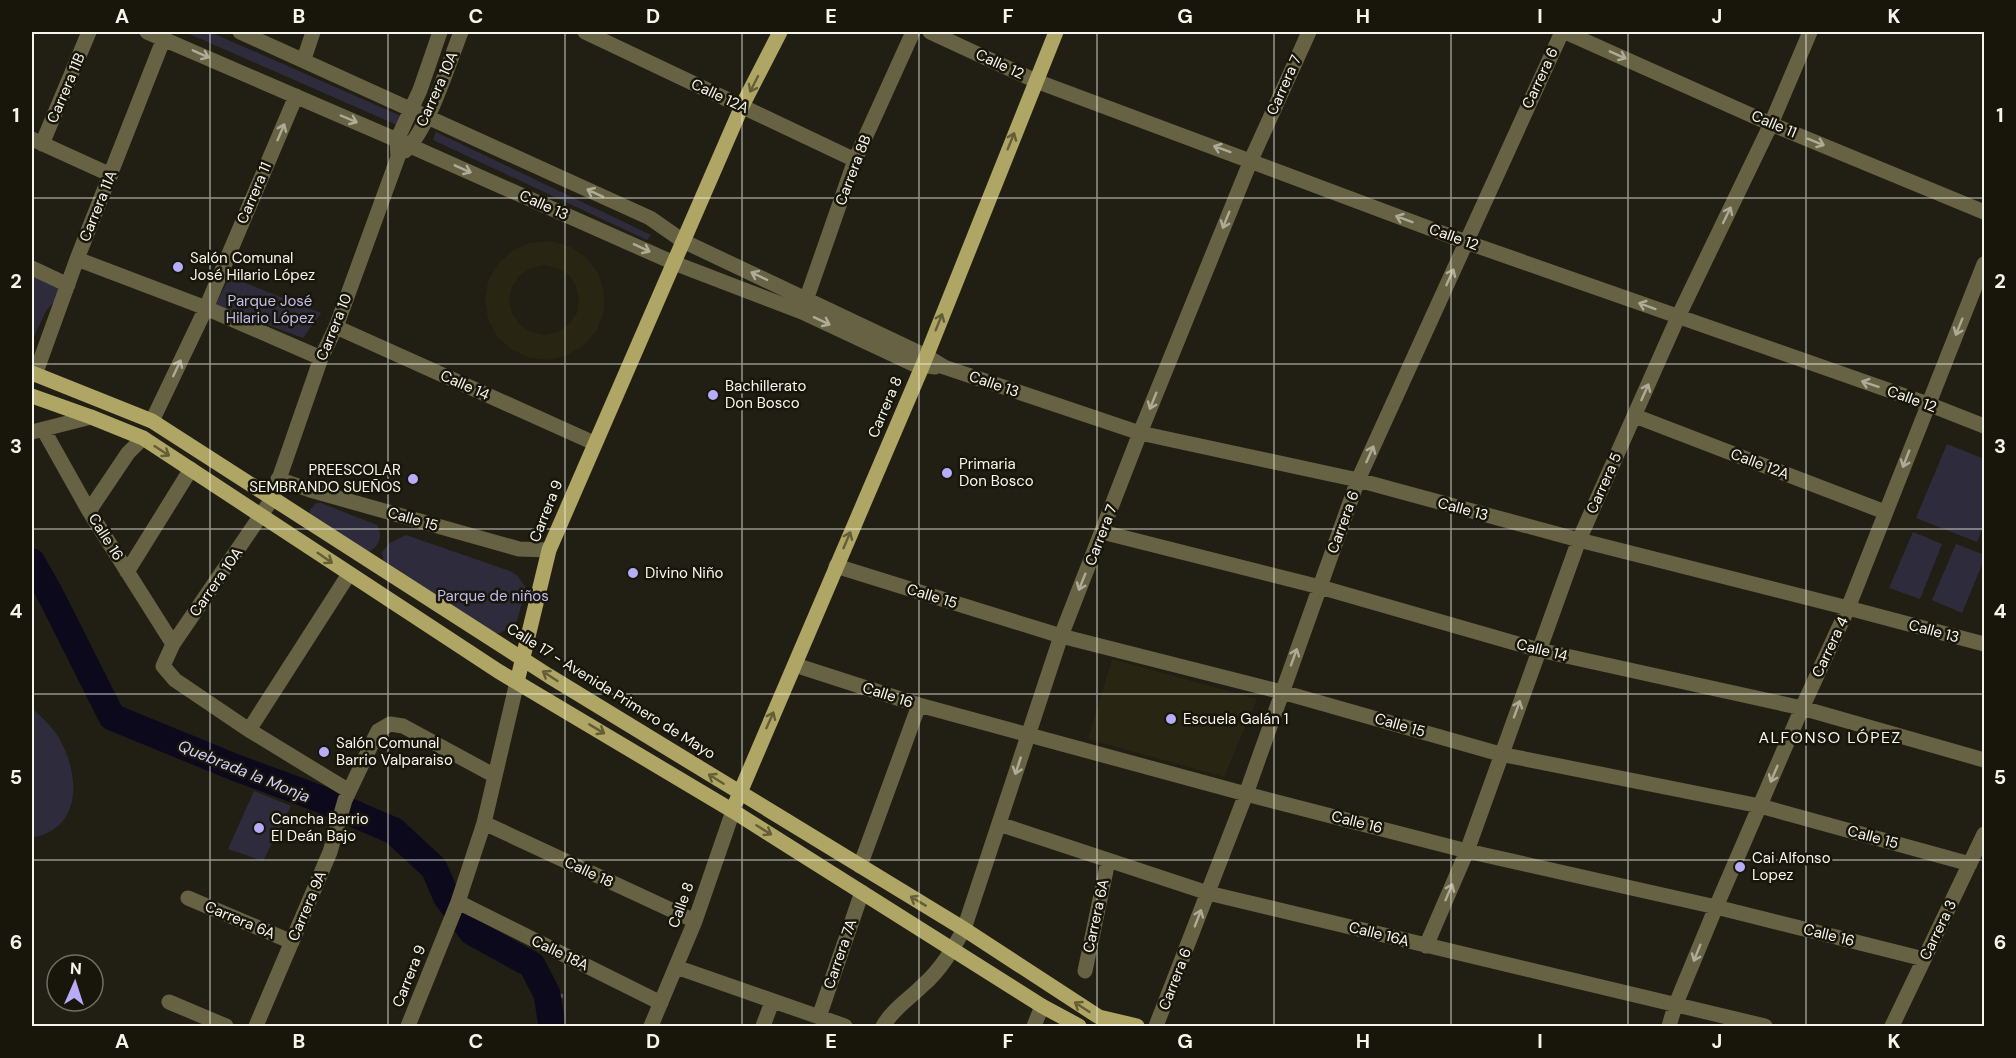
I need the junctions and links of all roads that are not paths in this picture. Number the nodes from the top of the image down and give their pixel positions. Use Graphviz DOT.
graph roads {
  1 [pos="90,32"];
  2 [pos="147,32"];
  3 [pos="240,32"];
  4 [pos="313,32"];
  5 [pos="440,32"];
  6 [pos="462,32"];
  7 [pos="585,32"];
  8 [pos="780,32"];
  9 [pos="913,32"];
  10 [pos="930,32"];
  11 [pos="1056,32"];
  12 [pos="1309,32"];
  13 [pos="1563,32"];
  14 [pos="1810,32"];
  15 [pos="164,38"];
  16 [pos="304,59"];
  17 [pos="1036,81"];
  18 [pos="296,96"];
  19 [pos="742,106"];
  20 [pos="412,109"];
  21 [pos="427,116"];
  22 [pos="1771,124"];
  23 [pos="403,142"];
  24 [pos="35,144"];
  25 [pos="855,160"];
  26 [pos="1251,160"];
  27 [pos="111,176"];
  28 [pos="1984,212"];
  29 [pos="683,241"];
  30 [pos="1466,242"];
  31 [pos="77,258"];
  32 [pos="674,263"];
  33 [pos="1984,264"];
  34 [pos="32,268"];
  35 [pos="68,285"];
  36 [pos="804,305"];
  37 [pos="206,308"];
  38 [pos="1678,317"];
  39 [pos="336,327"];
  40 [pos="37,347"];
  41 [pos="321,358"];
  42 [pos="924,361"];
  43 [pos="33,374"];
  44 [pos="32,396"];
  45 [pos="1928,404"];
  46 [pos="1635,416"];
  47 [pos="92,417"];
  48 [pos="152,421"];
  49 [pos="1984,426"];
  50 [pos="37,431"];
  51 [pos="1140,433"];
  52 [pos="143,438"];
  53 [pos="594,443"];
  54 [pos="191,470"];
  55 [pos="278,479"];
  56 [pos="1358,480"];
  57 [pos="272,499"];
  58 [pos="89,511"];
  59 [pos="1885,512"];
  60 [pos="261,515"];
  61 [pos="1102,532"];
  62 [pos="1579,540"];
  63 [pos="549,550"];
  64 [pos="836,566"];
  65 [pos="128,572"];
  66 [pos="349,574"];
  67 [pos="1320,587"];
  68 [pos="1848,608"];
  69 [pos="1061,636"];
  70 [pos="173,644"];
  71 [pos="1984,644"];
  72 [pos="1539,650"];
  73 [pos="523,658"];
  74 [pos="795,665"];
  75 [pos="517,682"];
  76 [pos="1282,692"];
  77 [pos="919,705"];
  78 [pos="1802,708"];
  79 [pos="249,730"];
  80 [pos="1028,735"];
  81 [pos="1500,754"];
  82 [pos="1984,760"];
  83 [pos="495,776"];
  84 [pos="739,793"];
  85 [pos="1246,794"];
  86 [pos="347,796"];
  87 [pos="1760,806"];
  88 [pos="733,811"];
  89 [pos="484,823"];
  90 [pos="999,824"];
  91 [pos="1984,834"];
  92 [pos="1467,851"];
  93 [pos="1108,861"];
  94 [pos="1970,864"];
  95 [pos="860,866"];
  96 [pos="862,892"];
  97 [pos="1208,893"];
  98 [pos="188,898"];
  99 [pos="458,902"];
  100 [pos="1716,907"];
  101 [pos="695,921"];
  102 [pos="964,929"];
  103 [pos="292,942"];
  104 [pos="1426,946"];
  105 [pos="952,950"];
  106 [pos="1924,959"];
  107 [pos="676,967"];
  108 [pos="1084,970"];
  109 [pos="169,1002"];
  110 [pos="772,1002"];
  111 [pos="661,1003"];
  112 [pos="1042,1006"];
  113 [pos="1675,1006"];
  114 [pos="819,1017"];
  115 [pos="226,1026"];
  116 [pos="256,1026"];
  117 [pos="408,1026"];
  118 [pos="651,1026"];
  119 [pos="763,1026"];
  120 [pos="845,1026"];
  121 [pos="883,1026"];
  122 [pos="1034,1026"];
  123 [pos="1079,1026"];
  124 [pos="1137,1026"];
  125 [pos="1156,1026"];
  126 [pos="1669,1026"];
  127 [pos="1765,1026"];
  128 [pos="1892,1026"];
  1 -- 24 [label="street, Carrera 11B"];
  2 -- 15 [label="street, Calle 13"];
  3 -- 16 [label="street, Calle 13"];
  4 -- 16 [label="street"];
  5 -- 20 [label="street, Carrera 10A"];
  6 -- 21 [label="street, Carrera 10A"];
  7 -- 19 [label="street, Calle 12A"];
  8 -- 19 [label="main road, Carrera 9, one-way"];
  9 -- 25 [label="street, Carrera 8B"];
  10 -- 17 [label="street, Calle 12"];
  11 -- 17 [label="main road, Carrera 8"];
  12 -- 26 [label="street, Carrera 7"];
  13 -- 22 [label="street, Calle 11, one-way"];
  13 -- 30 [label="street, Carrera 6"];
  14 -- 22 [label="street, Carrera 5"];
  15 -- 18 [label="street, Calle 13, one-way"];
  15 -- 27 [label="street, Carrera 11A"];
  16 -- 20 [label="street, Calle 13"];
  26 -- 17 [label="street, Calle 12, one-way"];
  42 -- 17 [label="main road, Carrera 8, one-way"];
  18 -- 23 [label="street, Calle 13, one-way"];
  37 -- 18 [label="street, Carrera 11, one-way"];
  19 -- 25 [label="street, Calle 12A"];
  19 -- 29 [label="main road, Carrera 9"];
  20 -- 21 [label="street, Calle 13"];
  20 -- 23 [label="street, Carrera 10A"];
  21 -- 23 [label="street, Carrera 10A"];
  29 -- 21 [label="street, Calle 13, one-way"];
  22 -- 28 [label="street, Calle 11, one-way"];
  38 -- 22 [label="street, Carrera 5, one-way"];
  23 -- 32 [label="street, Calle 13, one-way"];
  23 -- 39 [label="street, Carrera 10"];
  24 -- 27 [label="street"];
  25 -- 36 [label="street, Carrera 8B"];
  30 -- 26 [label="street, Calle 12, one-way"];
  26 -- 51 [label="street, Carrera 7, one-way"];
  27 -- 31 [label="street, Carrera 11A"];
  29 -- 32 [label="main road, Carrera 9"];
  36 -- 29 [label="street, Calle 13, one-way"];
  38 -- 30 [label="street, Calle 12, one-way"];
  56 -- 30 [label="street, Carrera 6, one-way"];
  31 -- 35 [label="street, Carrera 11A"];
  31 -- 37 [label="street"];
  32 -- 36 [label="street, Calle 13"];
  32 -- 53 [label="main road, Carrera 9"];
  33 -- 45 [label="street, Carrera 4, one-way"];
  34 -- 35 [label="street"];
  35 -- 40 [label="street, Carrera 11A"];
  36 -- 42 [label="street, Calle 13"];
  37 -- 41 [label="street"];
  48 -- 37 [label="street, Carrera 11, one-way"];
  45 -- 38 [label="street, Calle 12, one-way"];
  46 -- 38 [label="street, Carrera 5, one-way"];
  39 -- 41 [label="street, Carrera 10"];
  39 -- 53 [label="street, Calle 14"];
  40 -- 43 [label="street, Carrera 11A"];
  41 -- 55 [label="street, Carrera 10"];
  42 -- 51 [label="street, Calle 13"];
  64 -- 42 [label="main road, Carrera 8, one-way"];
  43 -- 48 [label="main road, Calle 17 - Avenida Primero de Mayo"];
  44 -- 47 [label="main road"];
  45 -- 49 [label="street, Calle 12"];
  45 -- 59 [label="street, Carrera 4, one-way"];
  46 -- 59 [label="street, Calle 12A"];
  46 -- 62 [label="street, Carrera 5"];
  47 -- 50 [label="street"];
  47 -- 52 [label="main road"];
  48 -- 57 [label="main road, Calle 17 - Avenida Primero de Mayo"];
  50 -- 58 [label="street, Calle 16"];
  51 -- 56 [label="street, Calle 13"];
  51 -- 61 [label="street, Carrera 7"];
  52 -- 54 [label="main road, one-way"];
  52 -- 58 [label="street"];
  53 -- 63 [label="main road, Carrera 9"];
  54 -- 60 [label="main road"];
  54 -- 65 [label="street"];
  55 -- 57 [label="street, Carrera 10"];
  55 -- 63 [label="street, Calle 15"];
  56 -- 62 [label="street, Calle 13"];
  56 -- 67 [label="street, Carrera 6"];
  57 -- 60 [label="street, Carrera 10A"];
  57 -- 73 [label="main road, Calle 17 - Avenida Primero de Mayo"];
  58 -- 65 [label="street, Calle 16"];
  59 -- 68 [label="street, Carrera 4"];
  60 -- 66 [label="main road, one-way"];
  60 -- 70 [label="street, Carrera 10A"];
  61 -- 67 [label="street, Calle 14"];
  61 -- 69 [label="street, Carrera 7, one-way"];
  62 -- 68 [label="street, Calle 13"];
  62 -- 72 [label="street, Carrera 5"];
  63 -- 73 [label="main road, Carrera 9"];
  64 -- 69 [label="street, Calle 15"];
  64 -- 74 [label="main road, Carrera 8"];
  65 -- 70 [label="street, Calle 16"];
  66 -- 75 [label="main road"];
  66 -- 79 [label="street"];
  67 -- 72 [label="street, Calle 14"];
  76 -- 67 [label="street, Carrera 6, one-way"];
  68 -- 71 [label="street, Calle 13"];
  68 -- 78 [label="street, Carrera 4"];
  69 -- 76 [label="street, Calle 15"];
  69 -- 80 [label="street, Carrera 7"];
  70 -- 79 [label="street, Carrera 10A"];
  72 -- 78 [label="street, Calle 14"];
  81 -- 72 [label="street, Carrera 5, one-way"];
  73 -- 75 [label="main road, Carrera 9"];
  84 -- 73 [label="main road, Calle 17 - Avenida Primero de Mayo, one-way"];
  74 -- 77 [label="street, Calle 16"];
  84 -- 74 [label="main road, Carrera 8, one-way"];
  75 -- 83 [label="street, Carrera 9"];
  75 -- 88 [label="main road, one-way"];
  76 -- 81 [label="street, Calle 15"];
  76 -- 85 [label="street, Carrera 6"];
  77 -- 80 [label="street, Calle 16"];
  77 -- 95 [label="street"];
  78 -- 82 [label="street, Calle 14"];
  78 -- 87 [label="street, Carrera 4, one-way"];
  79 -- 86 [label="street"];
  80 -- 85 [label="street, Calle 16"];
  80 -- 90 [label="street, Carrera 7, one-way"];
  81 -- 87 [label="street, Calle 15"];
  81 -- 92 [label="street, Carrera 5"];
  83 -- 86 [label="street, Carrera 9A"];
  83 -- 89 [label="street, Carrera 9"];
  84 -- 88 [label="main road, Calle 8"];
  84 -- 95 [label="main road, Calle 17 - Avenida Primero de Mayo"];
  85 -- 92 [label="street, Calle 16"];
  85 -- 97 [label="street, Carrera 6"];
  86 -- 103 [label="street, Carrera 9A"];
  87 -- 94 [label="street, Calle 15"];
  87 -- 100 [label="street, Carrera 4"];
  88 -- 96 [label="main road, one-way"];
  88 -- 101 [label="street, Calle 8"];
  89 -- 99 [label="street, Carrera 9"];
  89 -- 101 [label="street, Calle 18"];
  90 -- 93 [label="street, Calle 16A"];
  90 -- 102 [label="street, Carrera 7"];
  91 -- 94 [label="street, Carrera 3"];
  92 -- 100 [label="street, Calle 16"];
  104 -- 92 [label="street, Carrera 5, one-way"];
  93 -- 97 [label="street, Calle 16A"];
  93 -- 108 [label="street, Carrera 6A"];
  94 -- 106 [label="street, Carrera 3"];
  102 -- 95 [label="main road, Calle 17 - Avenida Primero de Mayo, one-way"];
  96 -- 105 [label="main road"];
  96 -- 114 [label="street, Carrera 7A"];
  97 -- 104 [label="street, Calle 16A"];
  125 -- 97 [label="street, Carrera 6, one-way"];
  98 -- 103 [label="street, Carrera 6A"];
  99 -- 111 [label="street, Calle 18A"];
  99 -- 117 [label="street, Carrera 9"];
  100 -- 106 [label="street, Calle 16"];
  100 -- 113 [label="street, Carrera 4, one-way"];
  101 -- 107 [label="street, Calle 8"];
  102 -- 105 [label="street, Carrera 7"];
  124 -- 102 [label="main road, Calle 17 - Avenida Primero de Mayo, one-way"];
  103 -- 116 [label="street, Carrera 9A"];
  104 -- 113 [label="street, Calle 16A"];
  105 -- 112 [label="main road"];
  105 -- 121 [label="street, Carrera 7"];
  106 -- 128 [label="street, Carrera 3"];
  107 -- 110 [label="street"];
  107 -- 111 [label="street, Calle 8"];
  109 -- 115 [label="street"];
  110 -- 114 [label="street"];
  110 -- 119 [label="street"];
  111 -- 118 [label="street, Calle 8"];
  112 -- 122 [label="street"];
  112 -- 123 [label="main road"];
  113 -- 126 [label="street, Carrera 4"];
  113 -- 127 [label="street, Calle 16A"];
  114 -- 120 [label="street"];
}
